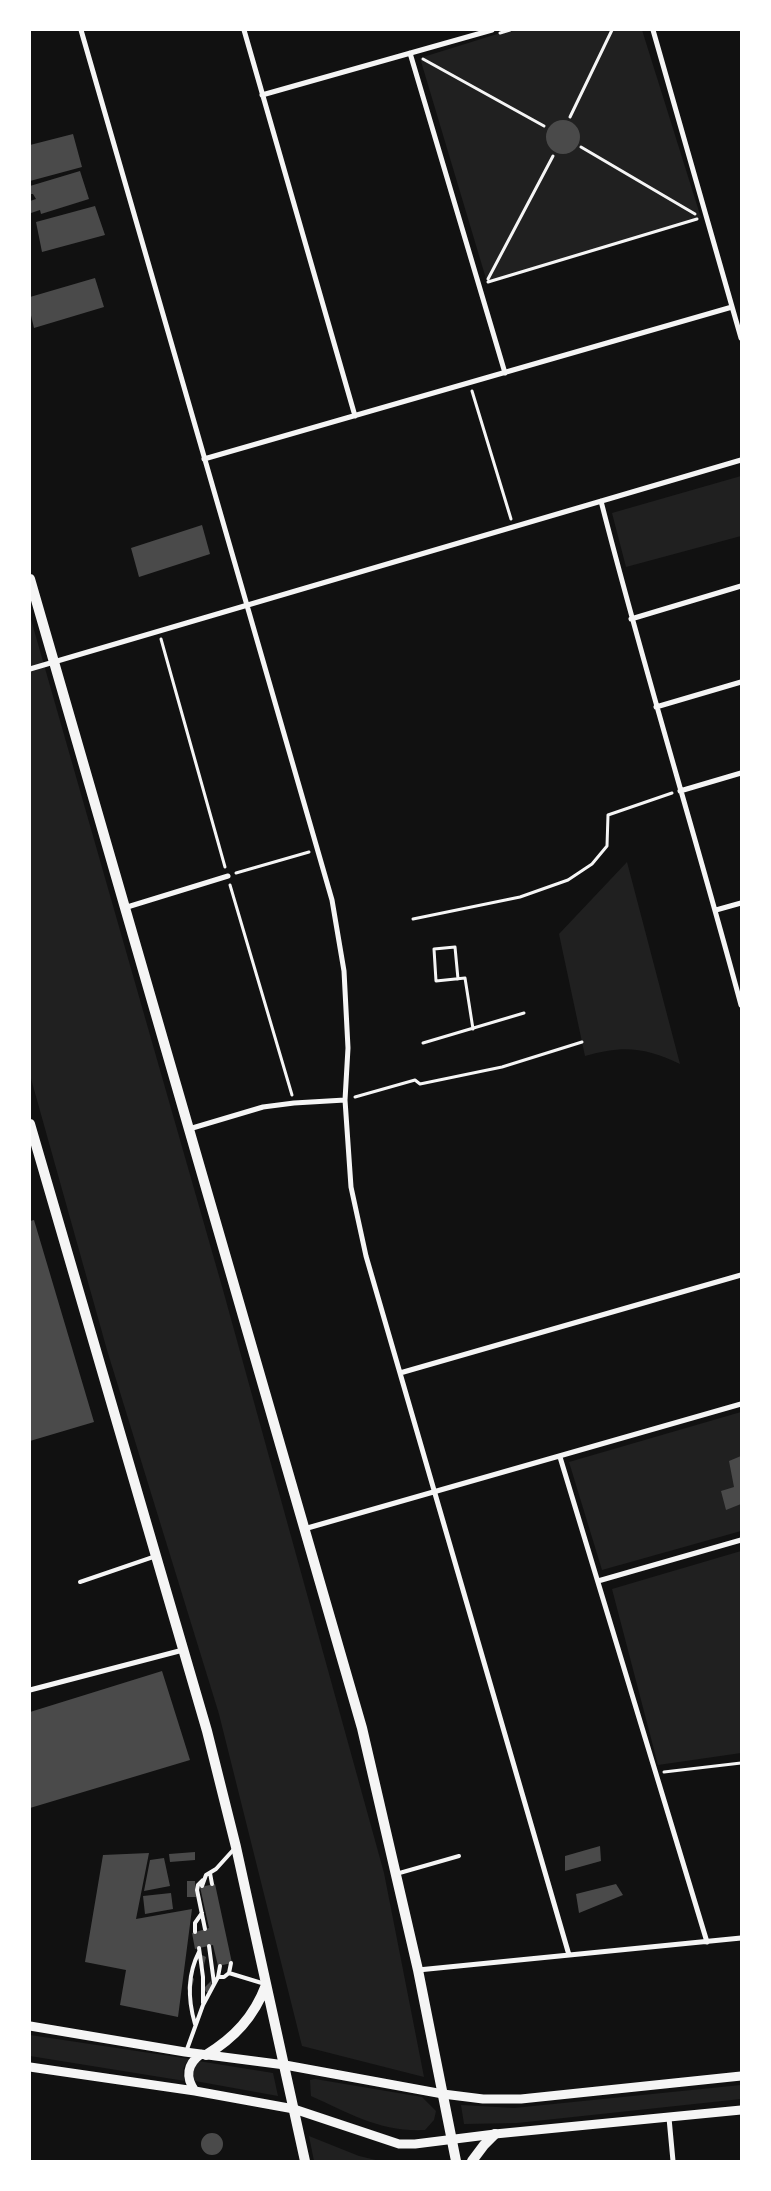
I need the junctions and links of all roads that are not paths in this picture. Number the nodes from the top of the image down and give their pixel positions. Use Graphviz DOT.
graph roads {
  1 [pos="81,30"];
  2 [pos="244,30"];
  3 [pos="653,30"];
  4 [pos="492,33"];
  5 [pos="410,53"];
  6 [pos="262,95"];
  7 [pos="732,307"];
  8 [pos="741,338"];
  9 [pos="505,372"];
  10 [pos="355,416"];
  11 [pos="204,459"];
  12 [pos="741,460"];
  13 [pos="600,501"];
  14 [pos="30,579"];
  15 [pos="741,586"];
  16 [pos="246,605"];
  17 [pos="631,619"];
  18 [pos="54,661"];
  19 [pos="30,669"];
  20 [pos="741,682"];
  21 [pos="656,707"];
  22 [pos="741,773"];
  23 [pos="680,791"];
  24 [pos="228,876"];
  25 [pos="741,903"];
  26 [pos="124,908"];
  27 [pos="716,910"];
  28 [pos="741,1005"];
  29 [pos="345,1100"];
  30 [pos="30,1124"];
  31 [pos="188,1129"];
  32 [pos="34,1149"];
  33 [pos="741,1275"];
  34 [pos="400,1374"];
  35 [pos="741,1404"];
  36 [pos="560,1457"];
  37 [pos="434,1493"];
  38 [pos="304,1529"];
  39 [pos="741,1540"];
  40 [pos="156,1556"];
  41 [pos="598,1581"];
  42 [pos="80,1582"];
  43 [pos="183,1650"];
  44 [pos="30,1690"];
  45 [pos="236,1847"];
  46 [pos="459,1856"];
  47 [pos="210,1873"];
  48 [pos="396,1874"];
  49 [pos="203,1880"];
  50 [pos="212,1884"];
  51 [pos="202,1886"];
  52 [pos="202,1914"];
  53 [pos="205,1930"];
  54 [pos="195,1932"];
  55 [pos="741,1938"];
  56 [pos="707,1942"];
  57 [pos="208,1946"];
  58 [pos="569,1955"];
  59 [pos="231,1963"];
  60 [pos="220,1966"];
  61 [pos="418,1970"];
  62 [pos="229,1973"];
  63 [pos="218,1977"];
  64 [pos="214,1984"];
  65 [pos="267,1984"];
  66 [pos="203,2005"];
  67 [pos="196,2025"];
  68 [pos="30,2026"];
  69 [pos="185,2052"];
  70 [pos="203,2054"];
  71 [pos="285,2065"];
  72 [pos="30,2067"];
  73 [pos="741,2076"];
  74 [pos="195,2091"];
  75 [pos="443,2094"];
  76 [pos="294,2109"];
  77 [pos="741,2110"];
  78 [pos="669,2118"];
  79 [pos="495,2134"];
  80 [pos="452,2140"];
  81 [pos="305,2161"];
  82 [pos="456,2161"];
  83 [pos="472,2161"];
  84 [pos="673,2161"];
  1 -- 11 [label="street"];
  2 -- 6 [label="street"];
  3 -- 7 [label="street"];
  4 -- 5 [label="street"];
  5 -- 6 [label="street"];
  5 -- 9 [label="street"];
  6 -- 10 [label="street"];
  7 -- 8 [label="street"];
  7 -- 9 [label="street"];
  9 -- 10 [label="street"];
  10 -- 11 [label="street"];
  11 -- 16 [label="street"];
  12 -- 13 [label="street"];
  13 -- 16 [label="street"];
  13 -- 17 [label="street"];
  14 -- 18 [label="main road"];
  15 -- 17 [label="street"];
  16 -- 18 [label="street"];
  16 -- 29 [label="street"];
  17 -- 21 [label="street"];
  18 -- 19 [label="street"];
  18 -- 26 [label="main road"];
  20 -- 21 [label="street"];
  21 -- 23 [label="street"];
  22 -- 23 [label="street"];
  23 -- 27 [label="street"];
  24 -- 26 [label="street"];
  25 -- 27 [label="street"];
  26 -- 31 [label="main road"];
  27 -- 28 [label="street"];
  29 -- 31 [label="street"];
  29 -- 34 [label="street"];
  30 -- 32 [label="main road"];
  31 -- 38 [label="main road"];
  32 -- 40 [label="main road"];
  33 -- 34 [label="street"];
  34 -- 37 [label="street"];
  35 -- 36 [label="street"];
  36 -- 37 [label="street"];
  36 -- 41 [label="street"];
  37 -- 38 [label="street"];
  37 -- 58 [label="street"];
  38 -- 48 [label="main road"];
  39 -- 41 [label="street"];
  40 -- 42 [label="lane"];
  40 -- 43 [label="main road"];
  41 -- 56 [label="street"];
  43 -- 44 [label="street"];
  43 -- 45 [label="main road"];
  45 -- 47 [label="lane"];
  45 -- 65 [label="main road"];
  46 -- 48 [label="lane"];
  47 -- 49 [label="lane"];
  47 -- 50 [label="lane"];
  48 -- 61 [label="main road"];
  49 -- 51 [label="lane"];
  49 -- 52 [label="lane"];
  52 -- 53 [label="lane"];
  52 -- 54 [label="lane"];
  55 -- 56 [label="street"];
  56 -- 58 [label="street"];
  57 -- 64 [label="lane"];
  58 -- 61 [label="street"];
  59 -- 62 [label="lane"];
  60 -- 63 [label="lane"];
  61 -- 75 [label="main road"];
  62 -- 63 [label="lane"];
  62 -- 65 [label="lane"];
  63 -- 64 [label="lane"];
  64 -- 66 [label="lane"];
  65 -- 70 [label="main road"];
  65 -- 71 [label="main road"];
  66 -- 67 [label="lane"];
  66 -- 67 [label="lane"];
  67 -- 69 [label="lane"];
  68 -- 69 [label="street"];
  69 -- 70 [label="street"];
  70 -- 71 [label="street"];
  70 -- 74 [label="street"];
  71 -- 75 [label="street"];
  71 -- 76 [label="main road"];
  72 -- 74 [label="street"];
  73 -- 75 [label="street"];
  74 -- 76 [label="street"];
  75 -- 80 [label="main road"];
  76 -- 80 [label="street"];
  76 -- 81 [label="main road"];
  77 -- 78 [label="street"];
  78 -- 79 [label="street"];
  78 -- 84 [label="street"];
  79 -- 80 [label="street"];
  79 -- 83 [label="main road"];
  80 -- 82 [label="main road"];
}
